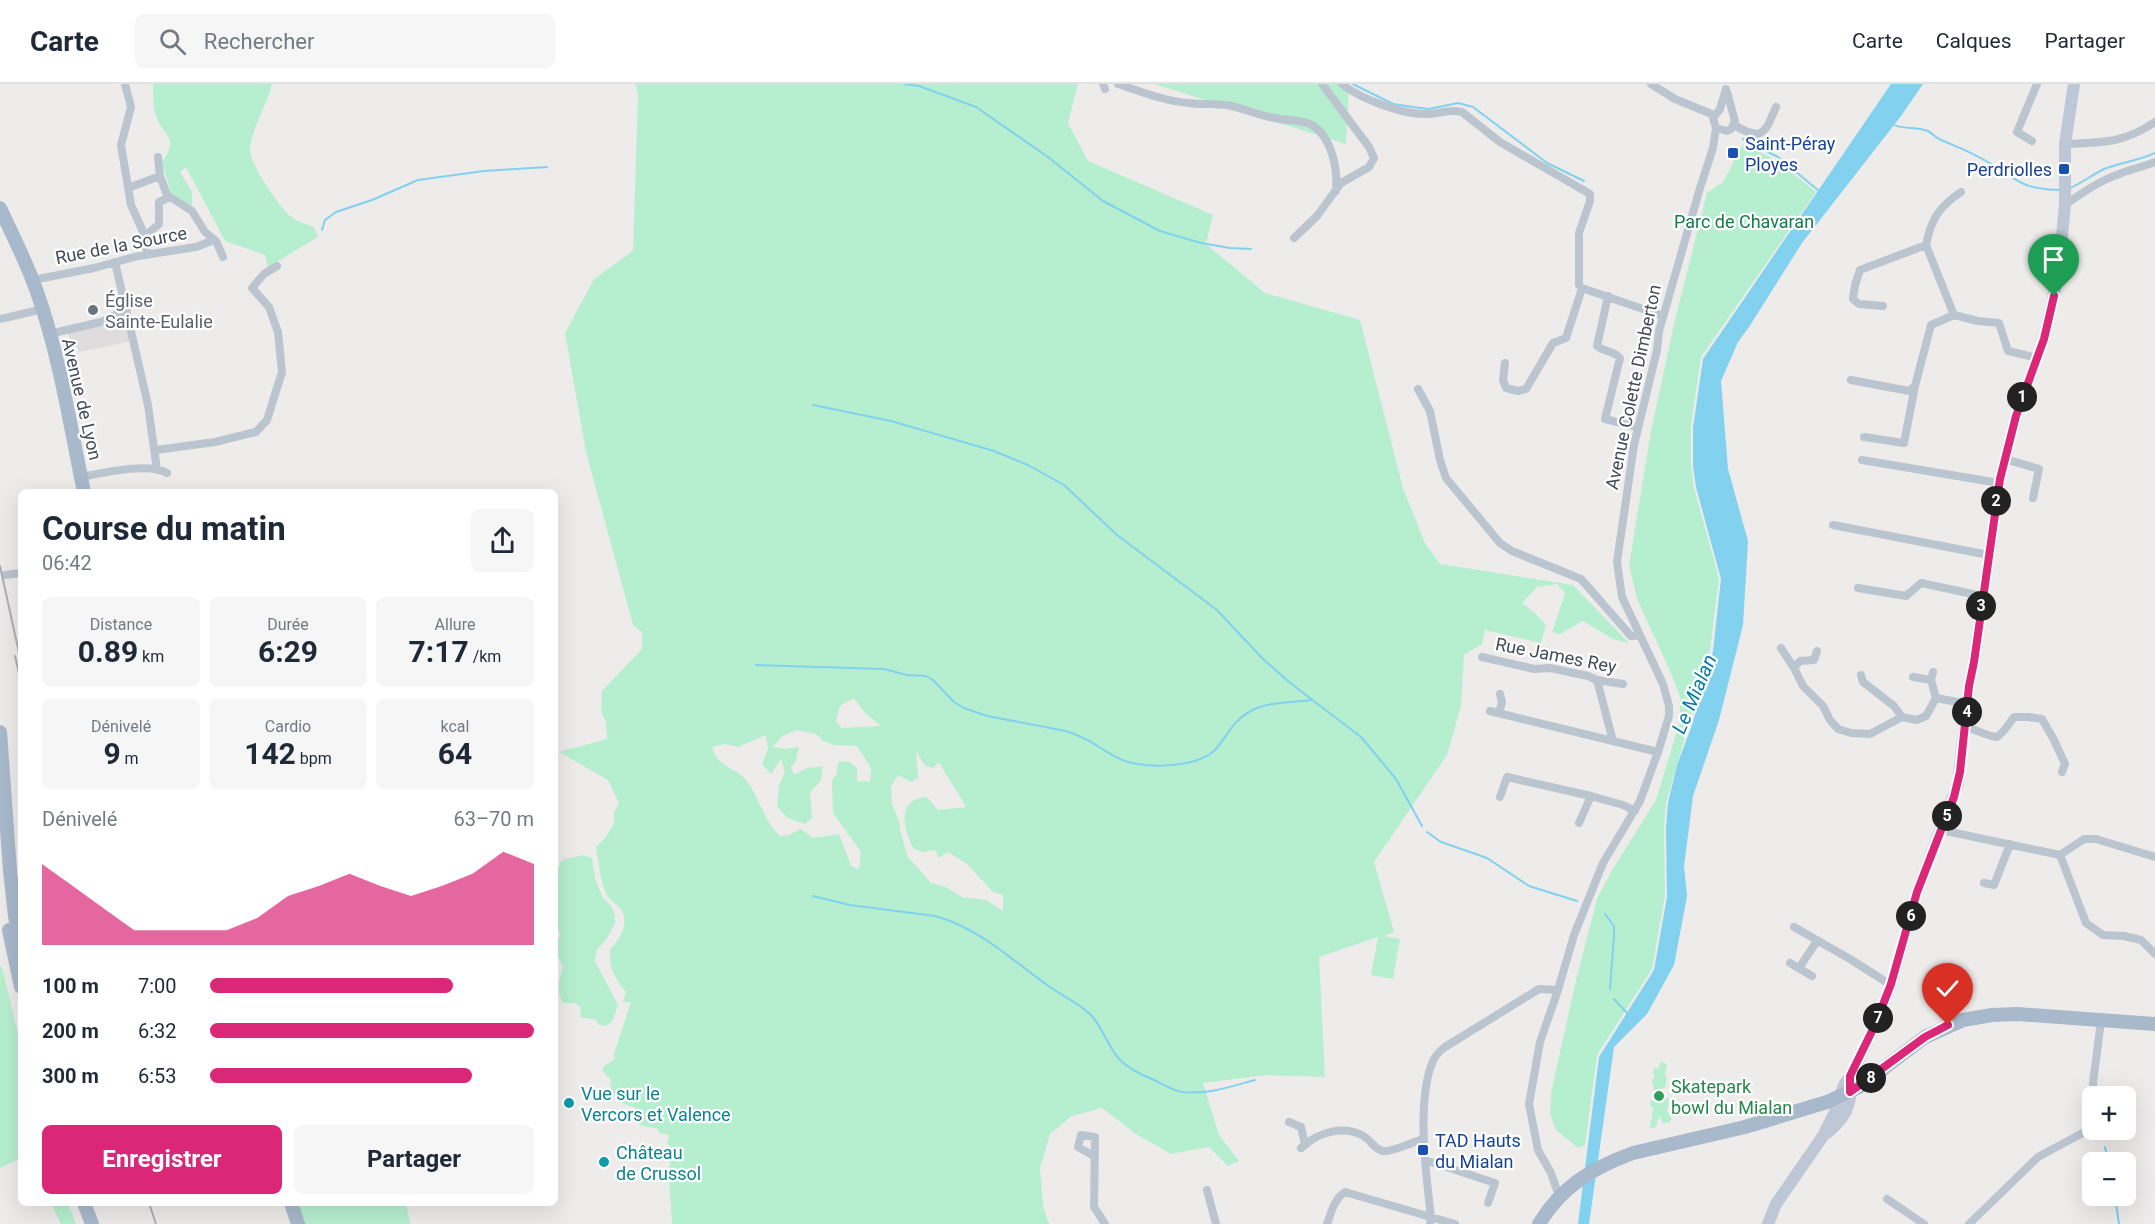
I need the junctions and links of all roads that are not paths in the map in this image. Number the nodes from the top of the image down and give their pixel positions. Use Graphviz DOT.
graph roads {
  1 [pos="125,84"];
  2 [pos="1118,84"];
  3 [pos="1322,84"];
  4 [pos="1342,84"];
  5 [pos="1651,84"];
  6 [pos="2037,84"];
  7 [pos="2074,84"];
  8 [pos="1726,86"];
  9 [pos="1776,107"];
  10 [pos="1731,111"];
  11 [pos="1717,112"];
  12 [pos="2155,122"];
  13 [pos="1716,128"];
  14 [pos="1730,128"];
  15 [pos="2032,141"];
  16 [pos="2065,144"];
  17 [pos="1713,148"];
  18 [pos="158,157"];
  19 [pos="2155,162"];
  20 [pos="160,177"];
  21 [pos="128,188"];
  22 [pos="1335,191"];
  23 [pos="1961,192"];
  24 [pos="2065,195"];
  25 [pos="170,196"];
  26 [pos="0,208"];
  27 [pos="145,236"];
  28 [pos="1294,238"];
  29 [pos="214,240"];
  30 [pos="1926,245"];
  31 [pos="147,255"];
  32 [pos="222,257"];
  33 [pos="115,262"];
  34 [pos="278,266"];
  35 [pos="33,280"];
  36 [pos="1582,288"];
  37 [pos="1608,297"];
  38 [pos="1883,306"];
  39 [pos="127,309"];
  40 [pos="44,312"];
  41 [pos="1954,315"];
  42 [pos="1663,316"];
  43 [pos="0,319"];
  44 [pos="49,334"];
  45 [pos="2038,358"];
  46 [pos="1505,363"];
  47 [pos="1851,380"];
  48 [pos="1915,386"];
  49 [pos="1418,389"];
  50 [pos="1638,427"];
  51 [pos="1864,437"];
  52 [pos="156,450"];
  53 [pos="2005,459"];
  54 [pos="1862,460"];
  55 [pos="157,470"];
  56 [pos="167,473"];
  57 [pos="81,477"];
  58 [pos="1999,483"];
  59 [pos="83,489"];
  60 [pos="2033,498"];
  61 [pos="1833,525"];
  62 [pos="1989,555"];
  63 [pos="18,574"];
  64 [pos="5,575"];
  65 [pos="1858,588"];
  66 [pos="1982,596"];
  67 [pos="1639,635"];
  68 [pos="1780,648"];
  69 [pos="1817,651"];
  70 [pos="1482,657"];
  71 [pos="1794,668"];
  72 [pos="1861,675"];
  73 [pos="1913,677"];
  74 [pos="1597,680"];
  75 [pos="1623,684"];
  76 [pos="1500,694"];
  77 [pos="1936,698"];
  78 [pos="1968,704"];
  79 [pos="1902,717"];
  80 [pos="1965,727"];
  81 [pos="0,732"];
  82 [pos="1613,741"];
  83 [pos="1658,752"];
  84 [pos="2062,772"];
  85 [pos="1591,796"];
  86 [pos="1500,797"];
  87 [pos="1635,811"];
  88 [pos="1579,823"];
  89 [pos="1941,830"];
  90 [pos="2010,844"];
  91 [pos="0,851"];
  92 [pos="2060,855"];
  93 [pos="2155,857"];
  94 [pos="1984,883"];
  95 [pos="1794,927"];
  96 [pos="18,930"];
  97 [pos="1817,941"];
  98 [pos="2155,954"];
  99 [pos="1790,963"];
  100 [pos="1799,968"];
  101 [pos="18,973"];
  102 [pos="1812,976"];
  103 [pos="1891,984"];
  104 [pos="1558,990"];
  105 [pos="2101,1021"];
  106 [pos="2155,1024"];
  107 [pos="2093,1086"];
  108 [pos="1844,1099"];
  109 [pos="1289,1122"];
  110 [pos="2082,1133"];
  111 [pos="1423,1139"];
  112 [pos="1094,1156"];
  113 [pos="1425,1160"];
  114 [pos="1551,1173"];
  115 [pos="1572,1185"];
  116 [pos="1207,1190"];
  117 [pos="1558,1196"];
  118 [pos="1887,1199"];
  119 [pos="1488,1203"];
  120 [pos="85,1206"];
  121 [pos="94,1206"];
  122 [pos="292,1206"];
  123 [pos="1430,1220"];
  124 [pos="92,1224"];
  125 [pos="101,1224"];
  126 [pos="298,1224"];
  127 [pos="1105,1224"];
  128 [pos="1216,1224"];
  129 [pos="1327,1224"];
  130 [pos="1455,1224"];
  131 [pos="1539,1224"];
  132 [pos="1768,1224"];
  133 [pos="1924,1224"];
  134 [pos="1969,1224"];
  1 -- 21 [label="street"];
  2 -- 22 [label="street"];
  3 -- 22 [label="street"];
  4 -- 36 [label="street"];
  5 -- 11 [label="street"];
  6 -- 15 [label="street"];
  7 -- 16 [label="main road"];
  8 -- 10 [label="street, Avenue Colette Dimberton"];
  8 -- 11 [label="street, Avenue Colette Dimberton"];
  9 -- 14 [label="street"];
  10 -- 11 [label="street"];
  10 -- 14 [label="street, Avenue Colette Dimberton"];
  11 -- 13 [label="street, Avenue Colette Dimberton"];
  12 -- 16 [label="street"];
  13 -- 14 [label="street"];
  13 -- 17 [label="street, Avenue Colette Dimberton"];
  14 -- 17 [label="street, Avenue Colette Dimberton"];
  16 -- 24 [label="main road"];
  17 -- 42 [label="street, Avenue Colette Dimberton"];
  18 -- 20 [label="street"];
  19 -- 24 [label="street"];
  20 -- 21 [label="street"];
  20 -- 25 [label="street"];
  21 -- 27 [label="street"];
  22 -- 28 [label="street"];
  23 -- 30 [label="street"];
  24 -- 45 [label="main road"];
  25 -- 27 [label="street"];
  25 -- 29 [label="street"];
  26 -- 35 [label="main road, Avenue de Lyon"];
  27 -- 31 [label="street"];
  29 -- 31 [label="street, Rue de la Source"];
  29 -- 32 [label="street"];
  30 -- 38 [label="street"];
  30 -- 41 [label="street"];
  31 -- 33 [label="street, Rue de la Source"];
  33 -- 35 [label="street, Rue de la Source"];
  33 -- 39 [label="street"];
  34 -- 52 [label="street"];
  35 -- 40 [label="main road, Avenue de Lyon"];
  36 -- 37 [label="street"];
  36 -- 46 [label="street"];
  37 -- 42 [label="street"];
  37 -- 50 [label="street"];
  39 -- 44 [label="street"];
  39 -- 52 [label="street"];
  40 -- 43 [label="street"];
  40 -- 44 [label="main road, Avenue de Lyon"];
  41 -- 45 [label="street"];
  41 -- 48 [label="street"];
  42 -- 50 [label="street, Avenue Colette Dimberton"];
  44 -- 57 [label="main road, Avenue de Lyon"];
  45 -- 53 [label="main road"];
  47 -- 48 [label="street"];
  48 -- 51 [label="street"];
  49 -- 67 [label="street"];
  50 -- 67 [label="street, Avenue Colette Dimberton"];
  52 -- 55 [label="street"];
  53 -- 58 [label="main road"];
  53 -- 60 [label="street"];
  54 -- 58 [label="street"];
  55 -- 56 [label="street"];
  55 -- 57 [label="street"];
  57 -- 59 [label="main road, Avenue de Lyon"];
  58 -- 62 [label="main road"];
  61 -- 62 [label="street"];
  62 -- 66 [label="main road"];
  63 -- 64 [label="street"];
  65 -- 66 [label="street"];
  66 -- 78 [label="main road"];
  67 -- 83 [label="street, Avenue Colette Dimberton"];
  68 -- 71 [label="street"];
  69 -- 71 [label="street"];
  70 -- 74 [label="street, Rue James Rey"];
  71 -- 79 [label="street"];
  72 -- 79 [label="street"];
  73 -- 77 [label="street"];
  74 -- 75 [label="street, Rue James Rey"];
  74 -- 82 [label="street"];
  76 -- 82 [label="street"];
  77 -- 78 [label="street"];
  77 -- 79 [label="street"];
  78 -- 80 [label="main road"];
  80 -- 84 [label="street"];
  80 -- 89 [label="main road"];
  81 -- 96 [label="main road"];
  82 -- 83 [label="street"];
  83 -- 87 [label="street, Avenue Colette Dimberton"];
  85 -- 86 [label="street"];
  85 -- 87 [label="street"];
  85 -- 88 [label="street"];
  87 -- 104 [label="street, Avenue Colette Dimberton"];
  89 -- 90 [label="street"];
  89 -- 103 [label="main road"];
  90 -- 92 [label="street"];
  90 -- 94 [label="street"];
  91 -- 101 [label="main road"];
  92 -- 93 [label="street"];
  92 -- 98 [label="street"];
  95 -- 97 [label="street"];
  97 -- 100 [label="street"];
  97 -- 103 [label="street"];
  99 -- 100 [label="street"];
  100 -- 102 [label="street"];
  103 -- 108 [label="main road"];
  104 -- 111 [label="street"];
  104 -- 114 [label="street, Avenue Colette Dimberton"];
  105 -- 106 [label="main road"];
  105 -- 107 [label="street"];
  105 -- 108 [label="main road"];
  108 -- 115 [label="main road"];
  108 -- 132 [label="main road"];
  109 -- 111 [label="street"];
  110 -- 134 [label="street"];
  111 -- 113 [label="street"];
  112 -- 112 [label="street"];
  112 -- 127 [label="street"];
  113 -- 119 [label="street"];
  113 -- 123 [label="street"];
  114 -- 115 [label="street, Avenue Colette Dimberton"];
  114 -- 117 [label="street, Avenue Colette Dimberton"];
  115 -- 117 [label="main road"];
  116 -- 128 [label="street"];
  117 -- 131 [label="main road"];
  118 -- 133 [label="street"];
  120 -- 124 [label="main road"];
  121 -- 125 [label="main road"];
  122 -- 126 [label="main road"];
  123 -- 129 [label="street"];
  123 -- 130 [label="street"];
}
